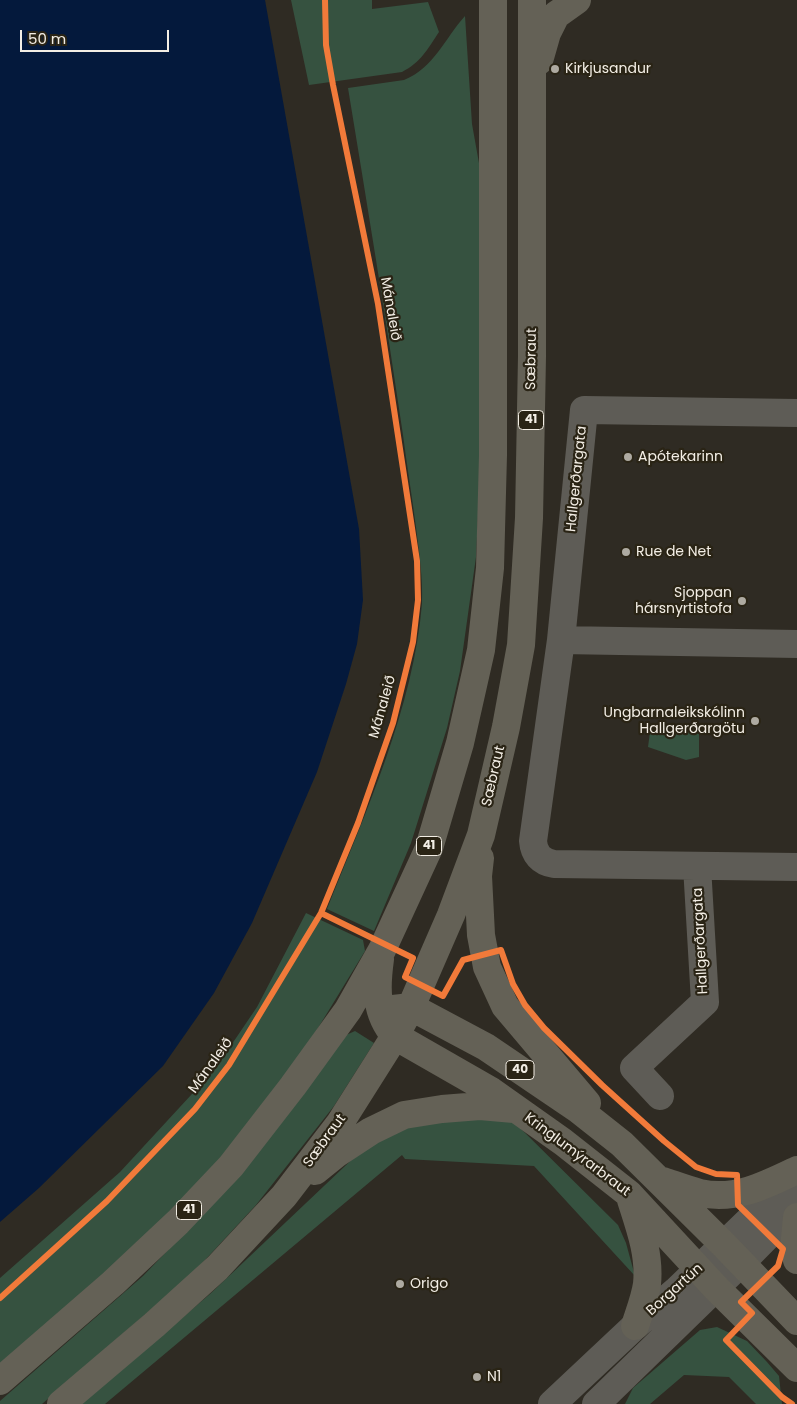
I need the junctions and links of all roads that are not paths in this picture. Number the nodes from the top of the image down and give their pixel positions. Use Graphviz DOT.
graph roads {
  1 [pos="493,0"];
  2 [pos="532,0"];
  3 [pos="577,0"];
  4 [pos="532,86"];
  5 [pos="797,413"];
  6 [pos="561,640"];
  7 [pos="797,644"];
  8 [pos="481,835"];
  9 [pos="697,866"];
  10 [pos="797,867"];
  11 [pos="382,950"];
  12 [pos="411,1007"];
  13 [pos="380,1011"];
  14 [pos="333,1029"];
  15 [pos="395,1036"];
  16 [pos="660,1096"];
  17 [pos="517,1110"];
  18 [pos="622,1144"];
  19 [pos="797,1170"];
  20 [pos="797,1174"];
  21 [pos="658,1180"];
  22 [pos="629,1194"];
  23 [pos="284,1196"];
  24 [pos="797,1206"];
  25 [pos="797,1217"];
  26 [pos="797,1260"];
  27 [pos="721,1268"];
  28 [pos="797,1321"];
  29 [pos="635,1326"];
  30 [pos="797,1348"];
  31 [pos="797,1368"];
  32 [pos="0,1381"];
  33 [pos="61,1404"];
  34 [pos="552,1404"];
  35 [pos="596,1404"];
  1 -- 11 [label="main road, 41"];
  2 -- 4 [label="main road, Sæbraut / 41"];
  3 -- 4 [label="main road"];
  4 -- 8 [label="main road, Sæbraut / 41"];
  5 -- 6 [label="street, Hallgerðargata"];
  6 -- 7 [label="street"];
  6 -- 9 [label="street, Hallgerðargata"];
  8 -- 12 [label="main road, Sæbraut / 41"];
  8 -- 18 [label="main road"];
  9 -- 10 [label="street, Hallgerðargata"];
  9 -- 16 [label="street, Hallgerðargata"];
  11 -- 13 [label="main road, Kringlumýrarbraut / 40"];
  11 -- 14 [label="main road, 41"];
  12 -- 13 [label="main road"];
  12 -- 15 [label="main road, Sæbraut / 41"];
  12 -- 18 [label="main road, Kringlumýrarbraut / 40"];
  13 -- 14 [label="main road"];
  13 -- 15 [label="main road, Kringlumýrarbraut / 40"];
  14 -- 32 [label="main road, 41"];
  15 -- 17 [label="main road, Kringlumýrarbraut / 40"];
  15 -- 23 [label="main road, Sæbraut / 41"];
  17 -- 22 [label="main road, Kringlumýrarbraut / 40"];
  17 -- 23 [label="main road"];
  18 -- 21 [label="main road, Kringlumýrarbraut / 40"];
  19 -- 21 [label="main road"];
  20 -- 27 [label="street, Borgartún"];
  21 -- 27 [label="main road, Kringlumýrarbraut / 40"];
  22 -- 27 [label="main road, Kringlumýrarbraut / 40"];
  22 -- 29 [label="main road"];
  23 -- 33 [label="main road, Sæbraut / 41"];
  24 -- 27 [label="street, Borgartún"];
  25 -- 26 [label="main road"];
  27 -- 28 [label="main road, Kringlumýrarbraut / 40"];
  27 -- 29 [label="street, Borgartún"];
  27 -- 30 [label="main road"];
  27 -- 31 [label="main road, Kringlumýrarbraut / 40"];
  27 -- 35 [label="street, Borgartún"];
  29 -- 34 [label="street, Borgartún"];
}
